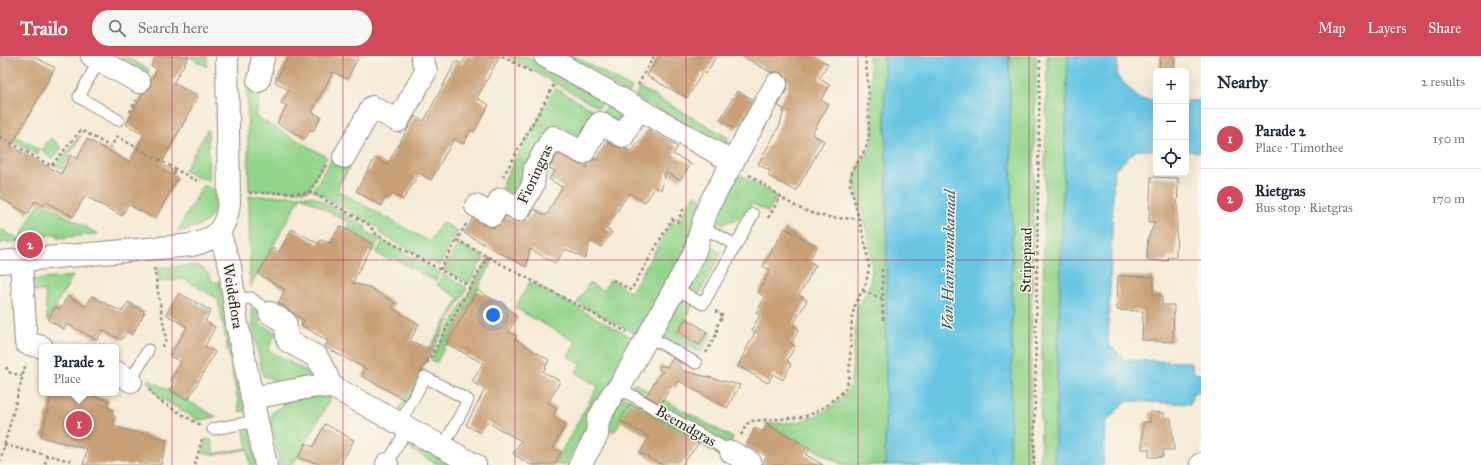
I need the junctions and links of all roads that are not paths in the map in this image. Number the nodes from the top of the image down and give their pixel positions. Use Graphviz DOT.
graph roads {
  1 [pos="227,56"];
  2 [pos="264,56"];
  3 [pos="422,56"];
  4 [pos="545,56"];
  5 [pos="96,58"];
  6 [pos="258,81"];
  7 [pos="776,84"];
  8 [pos="138,90"];
  9 [pos="633,106"];
  10 [pos="122,122"];
  11 [pos="344,157"];
  12 [pos="732,164"];
  13 [pos="476,206"];
  14 [pos="753,214"];
  15 [pos="702,227"];
  16 [pos="219,232"];
  17 [pos="736,245"];
  18 [pos="10,261"];
  19 [pos="675,288"];
  20 [pos="235,299"];
  21 [pos="270,313"];
  22 [pos="646,339"];
  23 [pos="31,350"];
  24 [pos="148,350"];
  25 [pos="696,363"];
  26 [pos="131,379"];
  27 [pos="328,386"];
  28 [pos="619,388"];
  29 [pos="252,398"];
  30 [pos="257,421"];
  31 [pos="404,425"];
  32 [pos="209,429"];
  33 [pos="443,447"];
  34 [pos="740,458"];
  35 [pos="387,464"];
  36 [pos="266,465"];
  37 [pos="476,465"];
  38 [pos="580,465"];
  1 -- 16 [label="street"];
  2 -- 6 [label="street"];
  3 -- 11 [label="street"];
  4 -- 9 [label="street"];
  5 -- 8 [label="street"];
  5 -- 10 [label="lane"];
  7 -- 12 [label="street"];
  9 -- 12 [label="street"];
  9 -- 13 [label="street, Fioringras"];
  12 -- 15 [label="street"];
  14 -- 17 [label="lane"];
  15 -- 17 [label="lane"];
  15 -- 19 [label="street"];
  16 -- 18 [label="street"];
  16 -- 20 [label="street, Weideflora"];
  17 -- 19 [label="lane"];
  18 -- 23 [label="street"];
  19 -- 22 [label="street"];
  20 -- 21 [label="lane"];
  20 -- 29 [label="street, Weideflora"];
  21 -- 27 [label="street"];
  22 -- 25 [label="lane"];
  22 -- 28 [label="street"];
  24 -- 26 [label="lane"];
  27 -- 29 [label="street"];
  27 -- 31 [label="street"];
  28 -- 34 [label="lane, Beemdgras"];
  28 -- 38 [label="street"];
  29 -- 30 [label="street, Weideflora"];
  30 -- 32 [label="lane"];
  30 -- 36 [label="street, Weideflora"];
  31 -- 33 [label="street"];
  31 -- 33 [label="lane"];
  31 -- 35 [label="lane"];
  33 -- 37 [label="street"];
}
